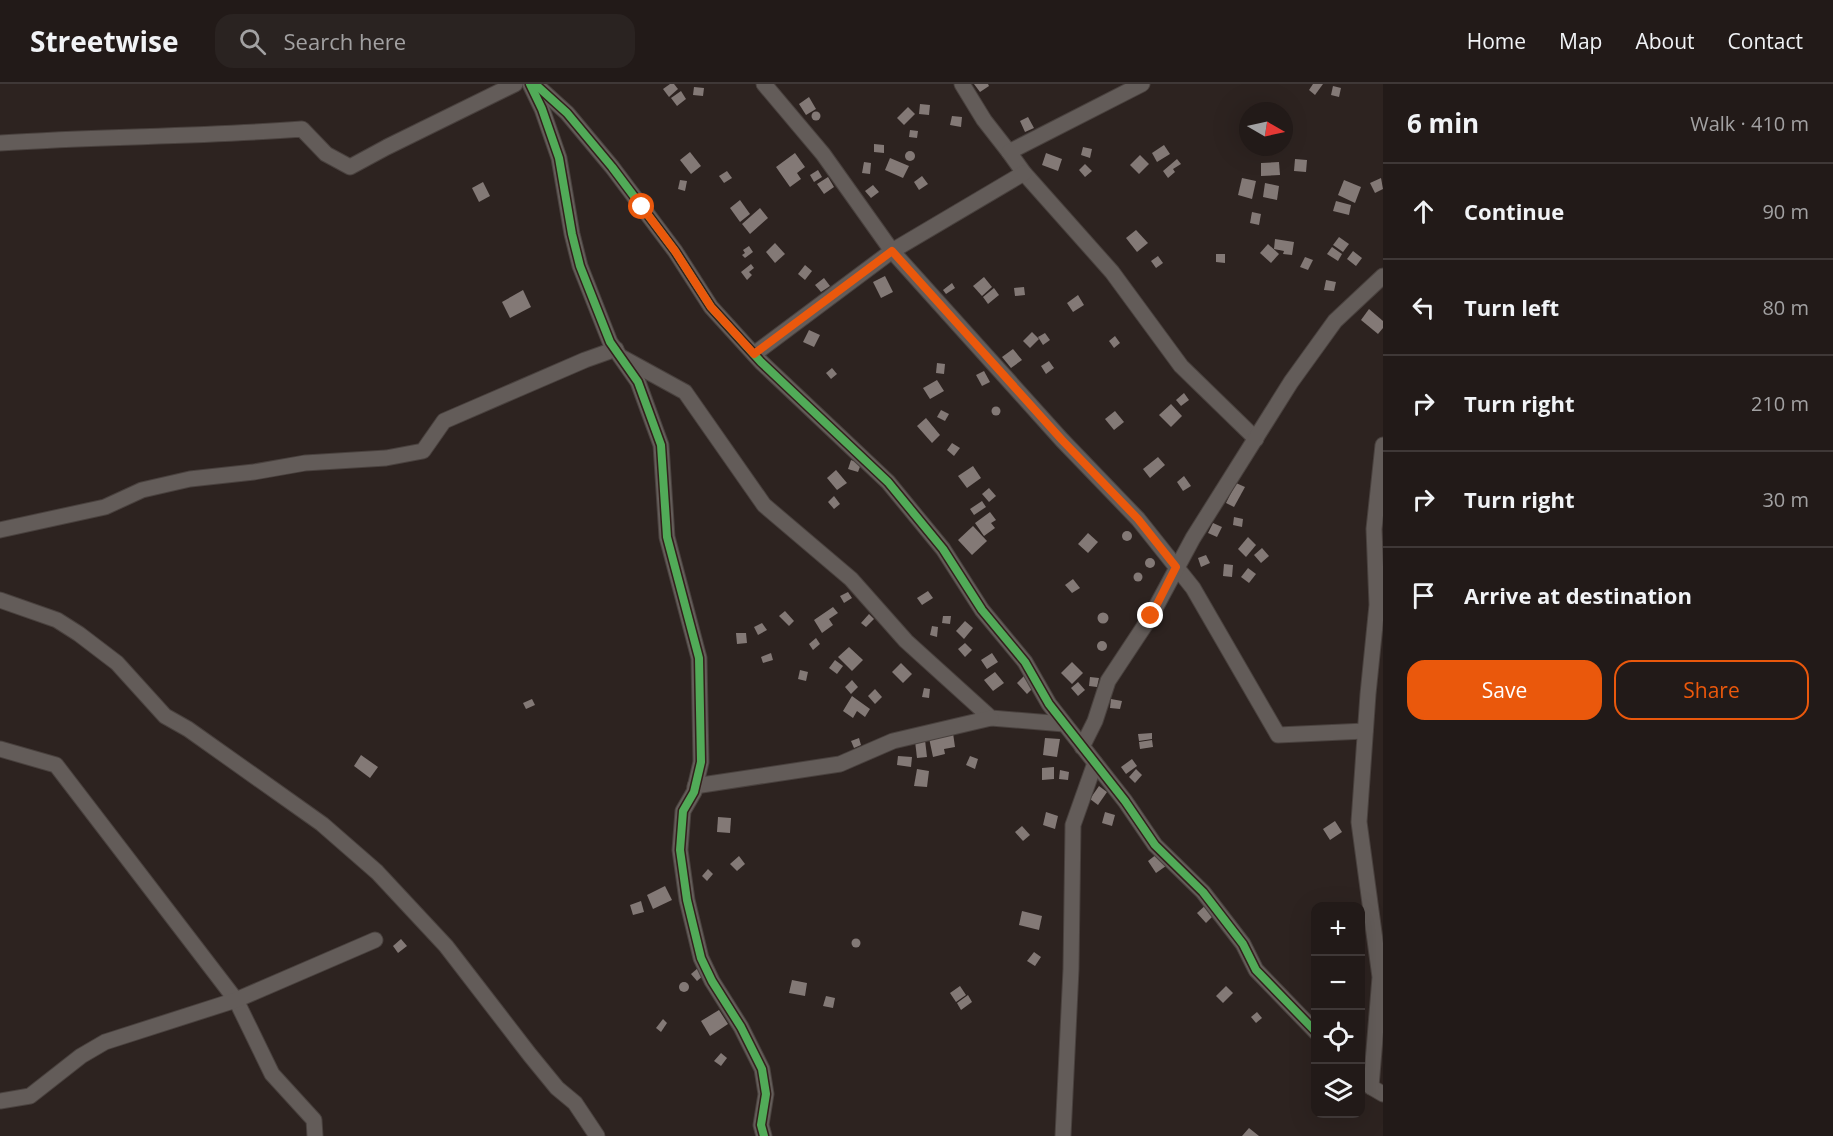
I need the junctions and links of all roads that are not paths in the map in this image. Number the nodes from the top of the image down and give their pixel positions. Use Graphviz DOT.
graph roads {
  1 [pos="515,84"];
  2 [pos="764,84"];
  3 [pos="962,84"];
  4 [pos="1142,84"];
  5 [pos="541,86"];
  6 [pos="0,142"];
  7 [pos="1009,152"];
  8 [pos="1024,173"];
  9 [pos="892,251"];
  10 [pos="1383,276"];
  11 [pos="618,353"];
  12 [pos="754,354"];
  13 [pos="1256,439"];
  14 [pos="1383,445"];
  15 [pos="0,530"];
  16 [pos="1176,567"];
  17 [pos="0,600"];
  18 [pos="992,718"];
  19 [pos="1065,724"];
  20 [pos="1365,731"];
  21 [pos="1082,747"];
  22 [pos="0,749"];
  23 [pos="1095,763"];
  24 [pos="695,786"];
  25 [pos="1376,887"];
  26 [pos="375,940"];
  27 [pos="1382,977"];
  28 [pos="236,1000"];
  29 [pos="1311,1027"];
  30 [pos="1371,1086"];
  31 [pos="0,1101"];
  32 [pos="315,1136"];
  33 [pos="597,1136"];
  34 [pos="764,1136"];
  35 [pos="1064,1136"];
  1 -- 6 [label="street"];
  2 -- 9 [label="street"];
  3 -- 7 [label="street"];
  4 -- 7 [label="street"];
  5 -- 11 [label="street"];
  5 -- 12 [label="street"];
  7 -- 8 [label="street"];
  8 -- 9 [label="street"];
  8 -- 13 [label="street"];
  9 -- 12 [label="street"];
  9 -- 16 [label="street"];
  10 -- 13 [label="street"];
  11 -- 15 [label="street"];
  11 -- 18 [label="street"];
  11 -- 24 [label="street"];
  12 -- 19 [label="street"];
  13 -- 16 [label="street"];
  14 -- 20 [label="street"];
  16 -- 20 [label="street"];
  16 -- 21 [label="street"];
  17 -- 33 [label="street"];
  18 -- 19 [label="street"];
  18 -- 24 [label="street"];
  19 -- 21 [label="street"];
  20 -- 25 [label="street"];
  21 -- 23 [label="street"];
  22 -- 28 [label="street"];
  23 -- 29 [label="street"];
  23 -- 35 [label="street"];
  24 -- 34 [label="street"];
  25 -- 27 [label="street"];
  26 -- 28 [label="street"];
  27 -- 30 [label="street"];
  28 -- 31 [label="street"];
  28 -- 32 [label="street"];
}
